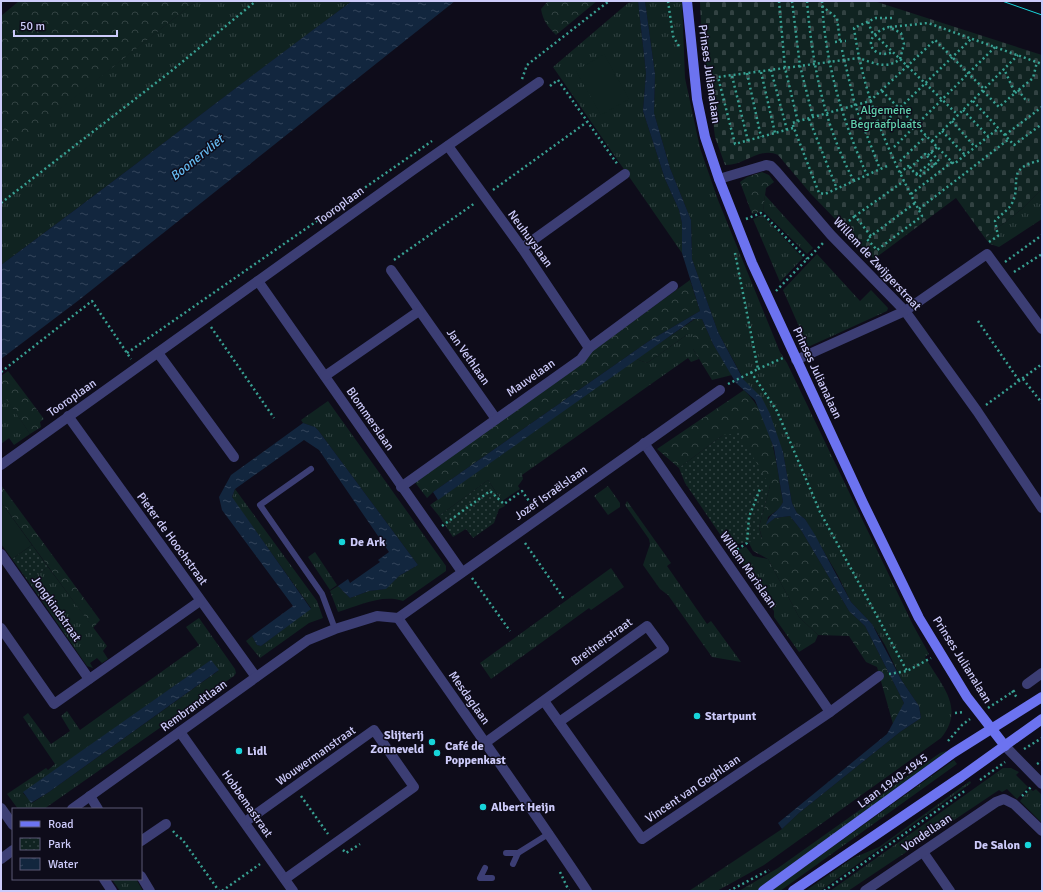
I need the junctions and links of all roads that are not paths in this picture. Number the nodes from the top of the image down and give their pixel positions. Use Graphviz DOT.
graph roads {
  1 [pos="687,1"];
  2 [pos="539,82"];
  3 [pos="448,146"];
  4 [pos="625,174"];
  5 [pos="719,179"];
  6 [pos="522,248"];
  7 [pos="391,270"];
  8 [pos="258,281"];
  9 [pos="673,286"];
  10 [pos="419,311"];
  11 [pos="905,311"];
  12 [pos="1042,329"];
  13 [pos="590,348"];
  14 [pos="158,353"];
  15 [pos="796,360"];
  16 [pos="325,376"];
  17 [pos="720,390"];
  18 [pos="68,416"];
  19 [pos="496,419"];
  20 [pos="644,443"];
  21 [pos="234,458"];
  22 [pos="1,464"];
  23 [pos="311,469"];
  24 [pos="401,487"];
  25 [pos="1042,508"];
  26 [pos="1,554"];
  27 [pos="464,570"];
  28 [pos="200,600"];
  29 [pos="398,618"];
  30 [pos="1,628"];
  31 [pos="335,629"];
  32 [pos="1042,673"];
  33 [pos="883,675"];
  34 [pos="256,677"];
  35 [pos="89,679"];
  36 [pos="1026,684"];
  37 [pos="1042,697"];
  38 [pos="544,701"];
  39 [pos="830,712"];
  40 [pos="1042,719"];
  41 [pos="559,722"];
  42 [pos="992,730"];
  43 [pos="180,732"];
  44 [pos="485,743"];
  45 [pos="1005,746"];
  46 [pos="1042,784"];
  47 [pos="90,796"];
  48 [pos="1,808"];
  49 [pos="73,808"];
  50 [pos="97,808"];
  51 [pos="245,822"];
  52 [pos="12,824"];
  53 [pos="166,824"];
  54 [pos="1042,831"];
  55 [pos="550,833"];
  56 [pos="142,840"];
  57 [pos="12,851"];
  58 [pos="923,852"];
  59 [pos="506,853"];
  60 [pos="518,854"];
  61 [pos="1,859"];
  62 [pos="513,864"];
  63 [pos="485,868"];
  64 [pos="142,878"];
  65 [pos="492,878"];
  66 [pos="285,879"];
  67 [pos="105,880"];
  68 [pos="112,891"];
  69 [pos="150,891"];
  70 [pos="293,891"];
  71 [pos="587,891"];
  72 [pos="763,891"];
  73 [pos="793,891"];
  74 [pos="865,891"];
  75 [pos="950,891"];
  1 -- 5 [label="street, Prinses Julianalaan"];
  2 -- 3 [label="street, Tooroplaan"];
  3 -- 6 [label="street, Neuhuyslaan"];
  3 -- 8 [label="street, Tooroplaan"];
  4 -- 6 [label="street"];
  5 -- 11 [label="street, Willem de Zwijgerstraat"];
  5 -- 15 [label="street, Prinses Julianalaan"];
  6 -- 13 [label="street, Neuhuyslaan"];
  7 -- 10 [label="street, Jan Vethlaan"];
  8 -- 14 [label="street, Tooroplaan"];
  8 -- 16 [label="street, Blommerslaan"];
  9 -- 13 [label="street, Mauvelaan"];
  10 -- 16 [label="street"];
  10 -- 19 [label="street, Jan Vethlaan"];
  11 -- 12 [label="street"];
  11 -- 15 [label="street"];
  11 -- 25 [label="street, Willem de Zwijgerstraat"];
  13 -- 19 [label="street, Mauvelaan"];
  14 -- 18 [label="street, Tooroplaan"];
  14 -- 21 [label="street"];
  15 -- 42 [label="street, Prinses Julianalaan"];
  16 -- 24 [label="street, Blommerslaan"];
  17 -- 20 [label="street, Jozef Israëlslaan"];
  18 -- 22 [label="street, Tooroplaan"];
  18 -- 28 [label="street, Pieter de Hoochstraat"];
  19 -- 24 [label="street, Mauvelaan"];
  20 -- 27 [label="street, Jozef Israëlslaan"];
  20 -- 39 [label="street, Willem Marislaan"];
  23 -- 31 [label="lane"];
  24 -- 27 [label="street, Blommerslaan"];
  26 -- 35 [label="street, Jongkindstraat"];
  27 -- 29 [label="street, Jozef Israëlslaan"];
  28 -- 34 [label="street, Pieter de Hoochstraat"];
  28 -- 35 [label="street"];
  29 -- 31 [label="street, Rembrandtlaan"];
  29 -- 44 [label="street, Mesdaglaan"];
  30 -- 35 [label="street"];
  31 -- 34 [label="street, Rembrandtlaan"];
  32 -- 36 [label="street"];
  33 -- 39 [label="street, Vincent van Goghlaan"];
  34 -- 43 [label="street, Rembrandtlaan"];
  37 -- 42 [label="street, Laan 1940-1945"];
  38 -- 41 [label="street, Vincent van Goghlaan"];
  38 -- 41 [label="street, Breitnerstraat"];
  38 -- 44 [label="street, Breitnerstraat"];
  39 -- 41 [label="street, Vincent van Goghlaan"];
  40 -- 45 [label="street"];
  42 -- 45 [label="street, Prinses Julianalaan"];
  42 -- 72 [label="street, Laan 1940-1945"];
  43 -- 47 [label="street, Rembrandtlaan"];
  43 -- 51 [label="street, Hobbemastraat"];
  44 -- 55 [label="street, Mesdaglaan"];
  45 -- 46 [label="street"];
  45 -- 73 [label="street"];
  47 -- 49 [label="street, Rembrandtlaan"];
  47 -- 50 [label="street"];
  48 -- 52 [label="street"];
  51 -- 66 [label="street, Hobbemastraat"];
  51 -- 66 [label="street, Wouwermanstraat"];
  53 -- 56 [label="street"];
  54 -- 58 [label="street, Vondellaan"];
  55 -- 60 [label="lane"];
  55 -- 71 [label="street, Mesdaglaan"];
  57 -- 61 [label="street"];
  58 -- 74 [label="street, Vondellaan"];
  58 -- 75 [label="street"];
  59 -- 60 [label="lane"];
  60 -- 62 [label="lane"];
  63 -- 65 [label="lane"];
  64 -- 69 [label="street"];
  66 -- 70 [label="street, Hobbemastraat"];
  67 -- 68 [label="street"];
}
